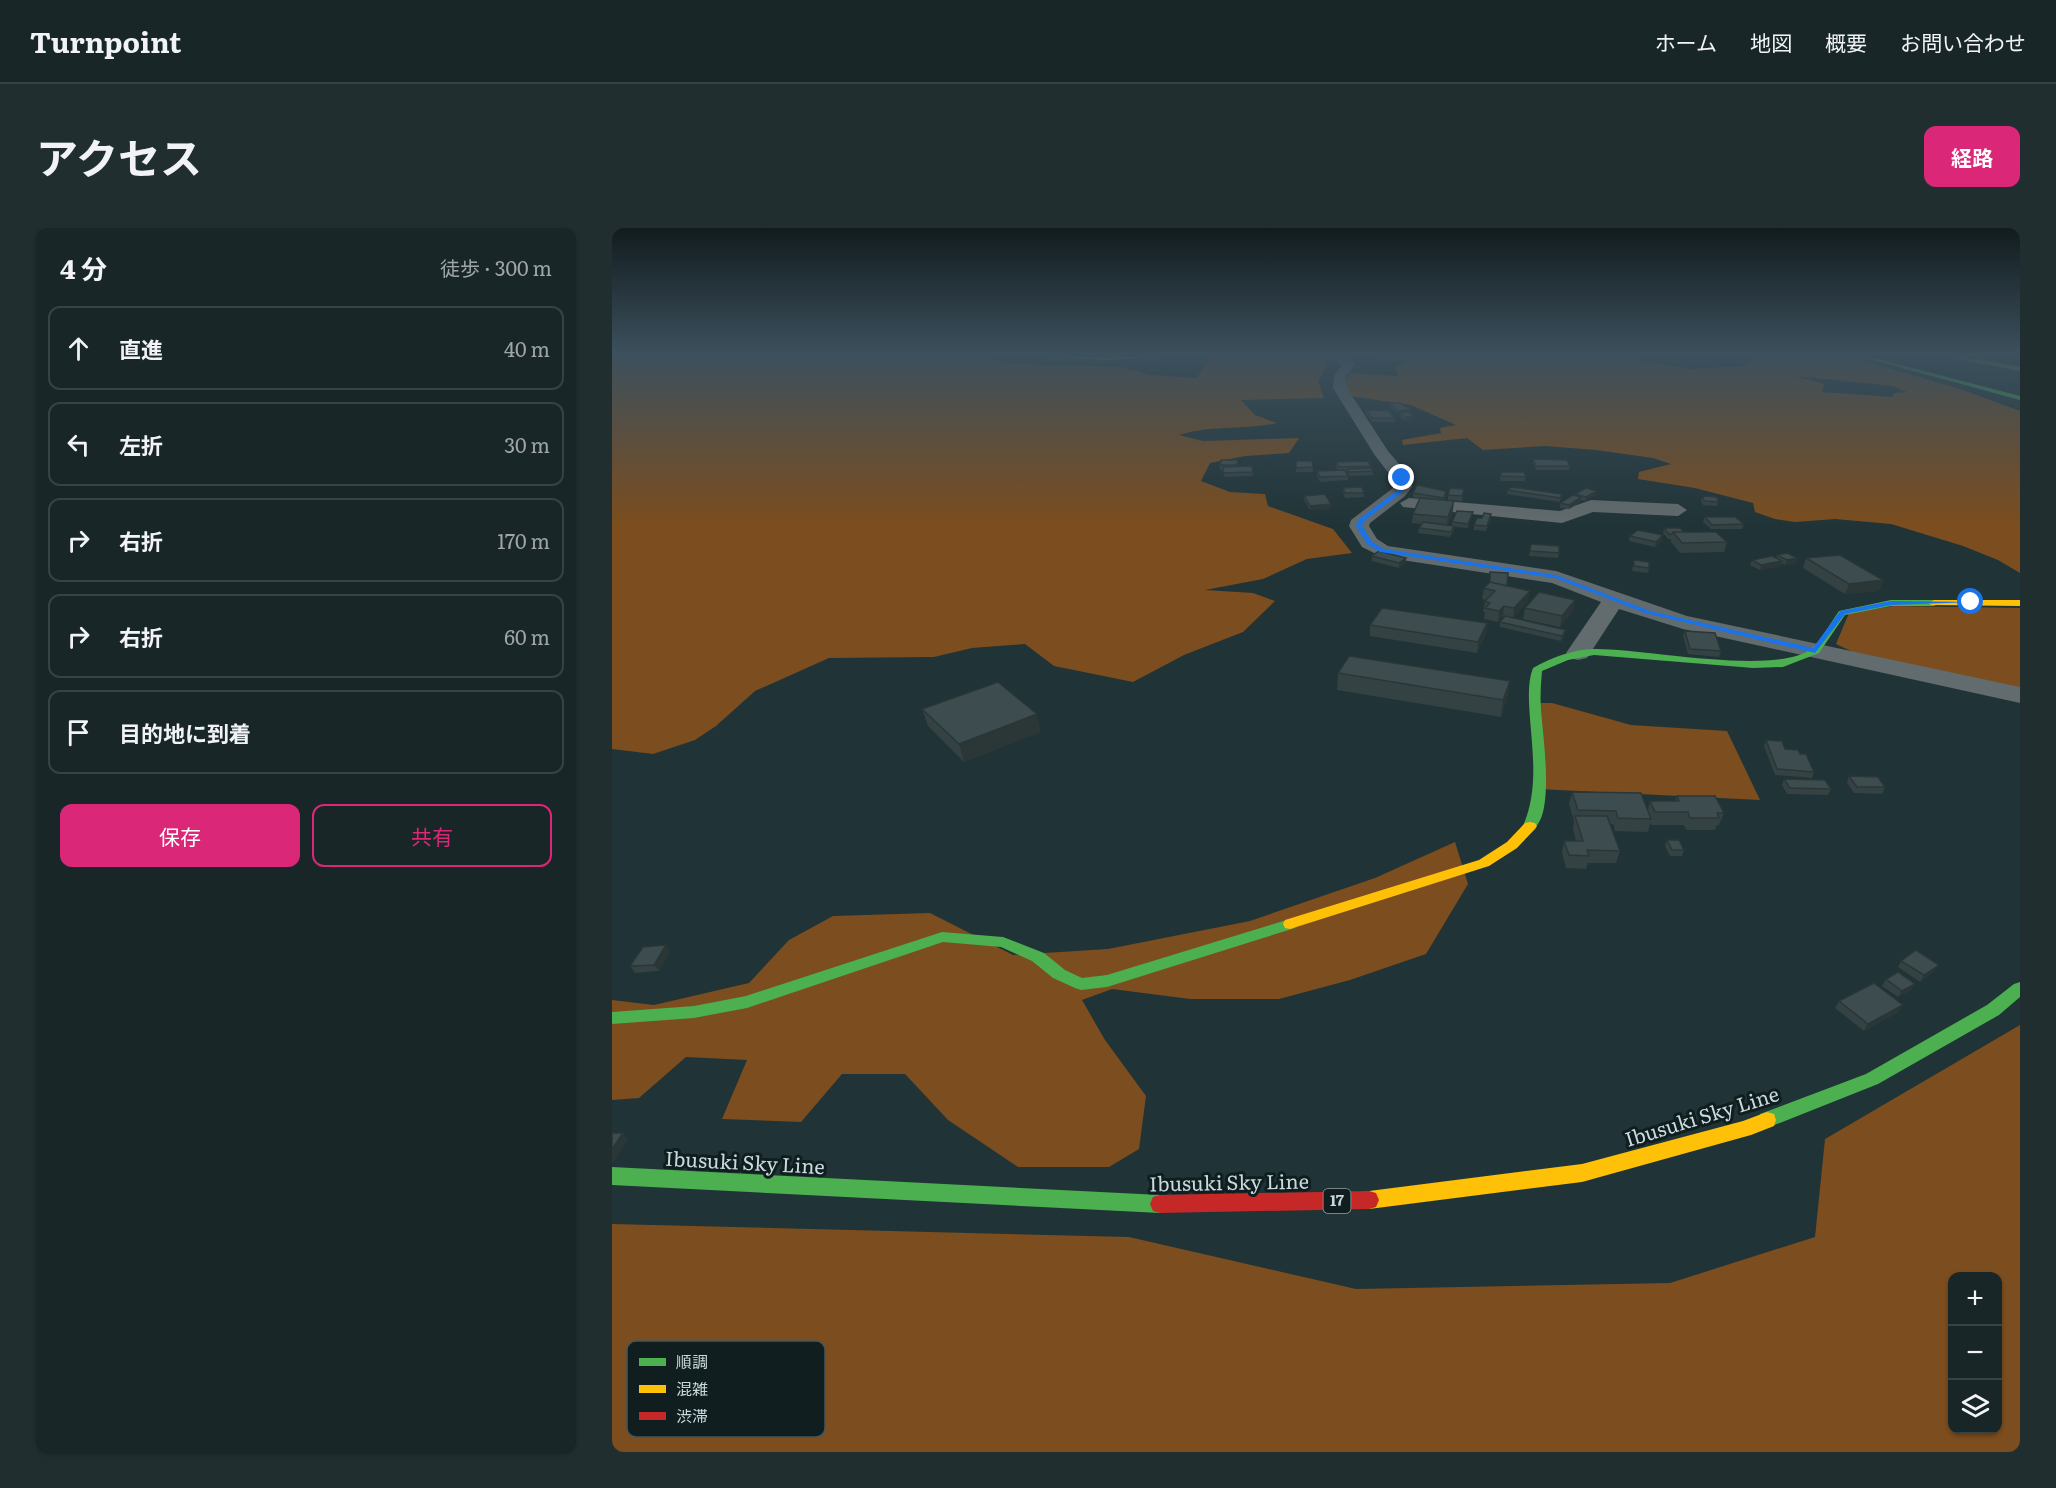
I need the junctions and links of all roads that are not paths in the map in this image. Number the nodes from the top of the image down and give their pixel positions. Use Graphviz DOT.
graph roads {
  1 [pos="1355,412"];
  2 [pos="1390,501"];
  3 [pos="1678,510"];
  4 [pos="1614,599"];
  5 [pos="2020,603"];
  6 [pos="1815,651"];
  7 [pos="1578,653"];
  8 [pos="2020,695"];
  9 [pos="2020,988"];
  10 [pos="612,1018"];
  11 [pos="612,1176"];
  1 -- 2 [label="street"];
  2 -- 3 [label="street"];
  2 -- 4 [label="street"];
  4 -- 6 [label="street"];
  4 -- 7 [label="street"];
  5 -- 6 [label="main road"];
  6 -- 7 [label="main road"];
  6 -- 8 [label="street"];
  7 -- 10 [label="main road"];
  9 -- 11 [label="main road, Ibusuki Sky Line / 17"];
}
